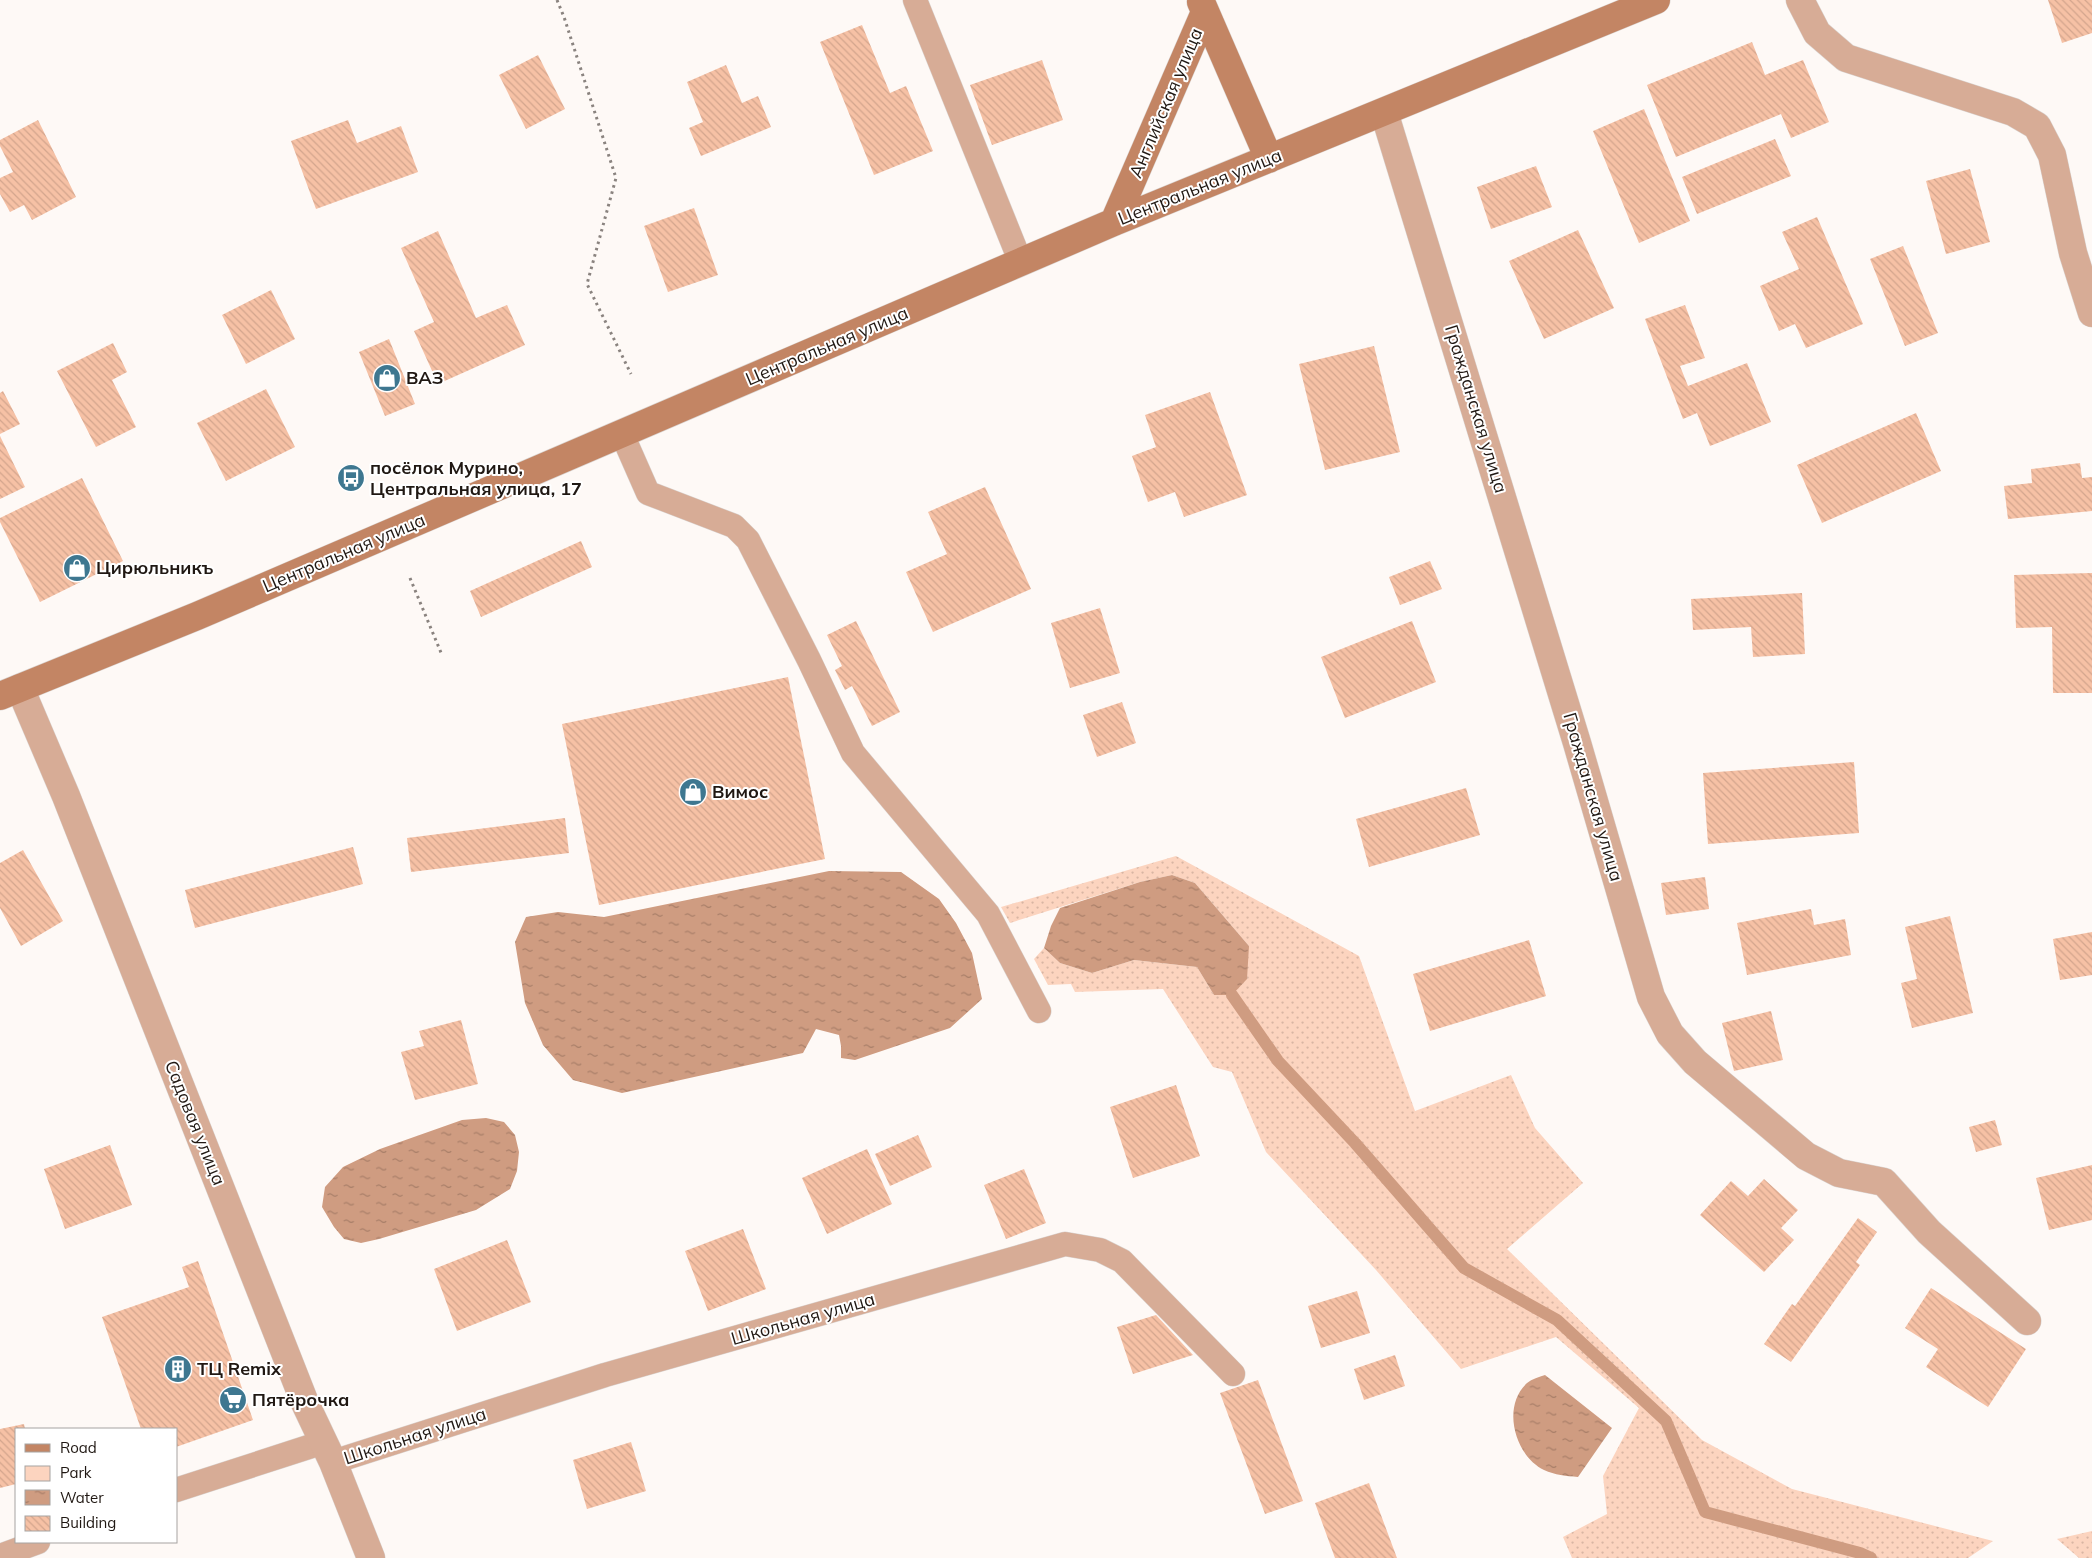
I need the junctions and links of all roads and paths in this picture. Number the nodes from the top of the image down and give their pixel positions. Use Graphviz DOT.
graph roads {
  1 [pos="557,0"];
  2 [pos="915,0"];
  3 [pos="1656,0"];
  4 [pos="1800,0"];
  5 [pos="1202,6"];
  6 [pos="1384,112"];
  7 [pos="1269,159"];
  8 [pos="1114,222"];
  9 [pos="1020,264"];
  10 [pos="2092,313"];
  11 [pos="631,374"];
  12 [pos="622,434"];
  13 [pos="410,578"];
  14 [pos="442,655"];
  15 [pos="10,692"];
  16 [pos="1039,1010"];
  17 [pos="2027,1321"];
  18 [pos="1233,1374"];
  19 [pos="328,1452"];
  20 [pos="178,1490"];
  21 [pos="35,1543"];
  22 [pos="0,1556"];
  23 [pos="371,1558"];
  1 -- 11 [label="path"];
  2 -- 9 [label="lane"];
  3 -- 6 [label="main road, Центральная улица"];
  4 -- 10 [label="street"];
  5 -- 7 [label="main road, Английская улица"];
  5 -- 8 [label="main road, Английская улица"];
  6 -- 7 [label="main road, Центральная улица"];
  6 -- 17 [label="street, Гражданская улица"];
  7 -- 8 [label="main road, Центральная улица"];
  8 -- 9 [label="main road, Центральная улица"];
  9 -- 12 [label="main road, Центральная улица"];
  12 -- 15 [label="main road, Центральная улица"];
  12 -- 16 [label="lane"];
  13 -- 14 [label="path"];
  15 -- 19 [label="street, Садовая улица"];
  18 -- 19 [label="lane, Школьная улица"];
  19 -- 20 [label="lane, Школьная улица"];
  19 -- 23 [label="street, Садовая улица"];
  21 -- 22 [label="lane"];
}
